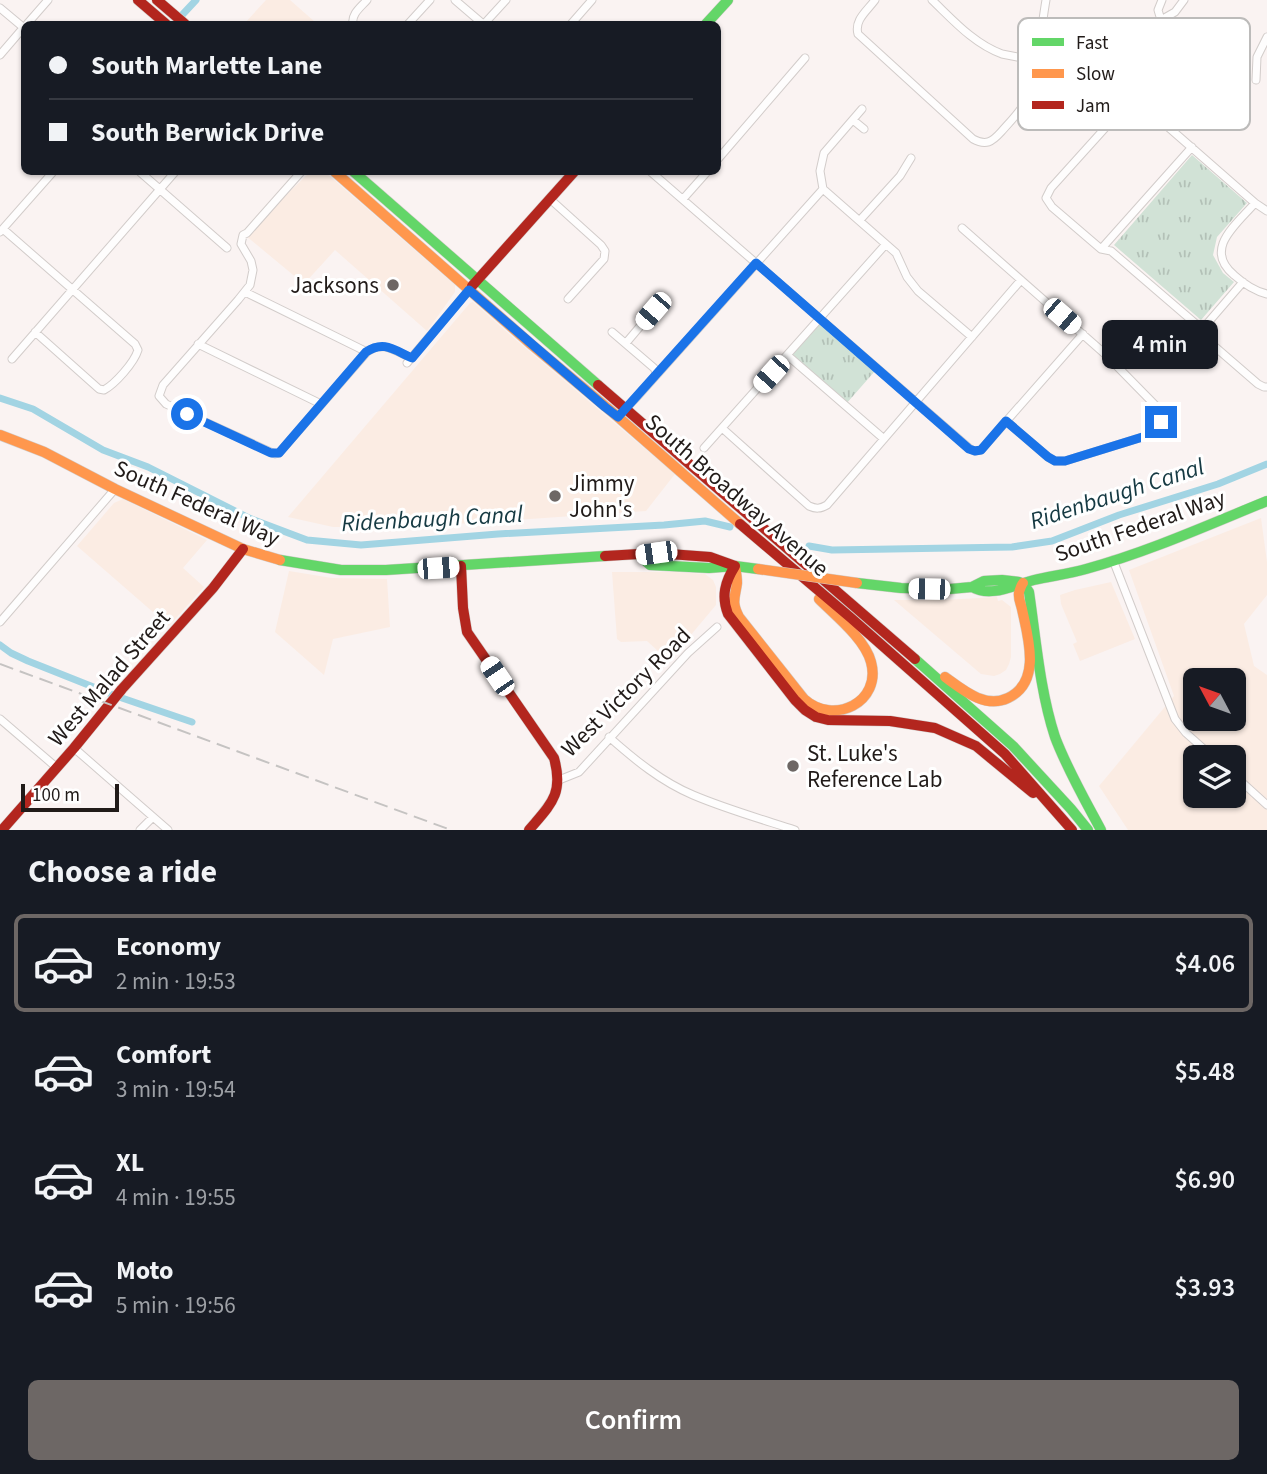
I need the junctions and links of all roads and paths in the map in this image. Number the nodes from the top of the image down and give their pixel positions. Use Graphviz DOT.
graph roads {
  1 [pos="48,0"];
  2 [pos="138,0"];
  3 [pos="157,0"];
  4 [pos="367,0"];
  5 [pos="430,0"];
  6 [pos="455,0"];
  7 [pos="506,0"];
  8 [pos="592,0"];
  9 [pos="728,0"];
  10 [pos="875,0"];
  11 [pos="932,0"];
  12 [pos="1046,0"];
  13 [pos="1162,0"];
  14 [pos="1184,0"];
  15 [pos="0,8"];
  16 [pos="1043,18"];
  17 [pos="1160,18"];
  18 [pos="1164,18"];
  19 [pos="30,21"];
  20 [pos="162,21"];
  21 [pos="180,21"];
  22 [pos="352,21"];
  23 [pos="411,21"];
  24 [pos="480,21"];
  25 [pos="487,21"];
  26 [pos="574,21"];
  27 [pos="709,21"];
  28 [pos="21,24"];
  29 [pos="21,31"];
  30 [pos="1267,37"];
  31 [pos="0,55"];
  32 [pos="1018,57"];
  33 [pos="805,58"];
  34 [pos="1256,80"];
  35 [pos="862,109"];
  36 [pos="1018,112"];
  37 [pos="853,120"];
  38 [pos="864,130"];
  39 [pos="1103,130"];
  40 [pos="1172,130"];
  41 [pos="1192,147"];
  42 [pos="721,156"];
  43 [pos="911,158"];
  44 [pos="50,175"];
  45 [pos="144,175"];
  46 [pos="172,175"];
  47 [pos="298,175"];
  48 [pos="338,175"];
  49 [pos="357,175"];
  50 [pos="571,175"];
  51 [pos="655,175"];
  52 [pos="704,175"];
  53 [pos="160,189"];
  54 [pos="823,189"];
  55 [pos="550,199"];
  56 [pos="683,199"];
  57 [pos="1255,203"];
  58 [pos="1267,211"];
  59 [pos="860,220"];
  60 [pos="962,228"];
  61 [pos="1,230"];
  62 [pos="886,244"];
  63 [pos="227,248"];
  64 [pos="1101,248"];
  65 [pos="756,263"];
  66 [pos="478,280"];
  67 [pos="1021,280"];
  68 [pos="1243,282"];
  69 [pos="72,289"];
  70 [pos="469,290"];
  71 [pos="245,292"];
  72 [pos="1267,294"];
  73 [pos="568,299"];
  74 [pos="653,311"];
  75 [pos="820,319"];
  76 [pos="35,332"];
  77 [pos="612,332"];
  78 [pos="1199,333"];
  79 [pos="1083,334"];
  80 [pos="972,337"];
  81 [pos="625,343"];
  82 [pos="198,344"];
  83 [pos="366,352"];
  84 [pos="787,355"];
  85 [pos="12,359"];
  86 [pos="657,374"];
  87 [pos="1267,387"];
  88 [pos="916,402"];
  89 [pos="321,404"];
  90 [pos="625,408"];
  91 [pos="618,417"];
  92 [pos="1006,421"];
  93 [pos="722,428"];
  94 [pos="0,435"];
  95 [pos="884,439"];
  96 [pos="704,448"];
  97 [pos="115,489"];
  98 [pos="1267,501"];
  99 [pos="243,550"];
  100 [pos="776,554"];
  101 [pos="1113,560"];
  102 [pos="461,566"];
  103 [pos="735,566"];
  104 [pos="1023,583"];
  105 [pos="0,622"];
  106 [pos="718,628"];
  107 [pos="909,653"];
  108 [pos="0,719"];
  109 [pos="609,737"];
  110 [pos="1199,745"];
  111 [pos="74,748"];
  112 [pos="56,767"];
  113 [pos="559,780"];
  114 [pos="1246,786"];
  115 [pos="1267,805"];
  116 [pos="153,817"];
  117 [pos="1062,817"];
  118 [pos="2,826"];
  119 [pos="140,830"];
  120 [pos="168,830"];
  121 [pos="529,830"];
  122 [pos="795,830"];
  123 [pos="1072,830"];
  124 [pos="1088,830"];
  125 [pos="1101,830"];
  1 -- 19 [label="street"];
  2 -- 20 [label="main road"];
  3 -- 21 [label="main road"];
  4 -- 22 [label="street"];
  5 -- 23 [label="street"];
  6 -- 24 [label="street"];
  7 -- 25 [label="street"];
  8 -- 26 [label="street"];
  9 -- 27 [label="main road"];
  10 -- 36 [label="street"];
  11 -- 32 [label="street"];
  12 -- 16 [label="street"];
  13 -- 17 [label="street"];
  14 -- 18 [label="street"];
  15 -- 28 [label="street"];
  29 -- 31 [label="street"];
  30 -- 34 [label="street"];
  33 -- 42 [label="street"];
  35 -- 37 [label="street"];
  37 -- 38 [label="street"];
  37 -- 54 [label="street"];
  39 -- 64 [label="street"];
  40 -- 41 [label="street"];
  41 -- 57 [label="street"];
  41 -- 64 [label="street"];
  43 -- 59 [label="street"];
  44 -- 61 [label="street"];
  45 -- 53 [label="street"];
  46 -- 53 [label="street"];
  47 -- 71 [label="street"];
  48 -- 70 [label="main road, South Broadway Avenue"];
  49 -- 66 [label="main road, South Broadway Avenue"];
  50 -- 55 [label="main road"];
  51 -- 56 [label="street"];
  52 -- 56 [label="street"];
  53 -- 63 [label="street"];
  53 -- 69 [label="street"];
  54 -- 59 [label="street"];
  54 -- 65 [label="street"];
  55 -- 66 [label="main road"];
  55 -- 73 [label="street"];
  56 -- 65 [label="street"];
  57 -- 58 [label="street"];
  57 -- 68 [label="street"];
  59 -- 62 [label="street"];
  60 -- 67 [label="street"];
  61 -- 69 [label="street"];
  62 -- 75 [label="street"];
  62 -- 80 [label="street"];
  64 -- 78 [label="street"];
  65 -- 75 [label="street"];
  65 -- 86 [label="street"];
  66 -- 70 [label="main road"];
  66 -- 90 [label="main road, South Broadway Avenue"];
  67 -- 79 [label="street"];
  67 -- 80 [label="street"];
  68 -- 72 [label="street"];
  68 -- 78 [label="street"];
  69 -- 76 [label="street"];
  69 -- 76 [label="street"];
  70 -- 83 [label="street"];
  70 -- 91 [label="main road, South Broadway Avenue"];
  71 -- 82 [label="street"];
  71 -- 83 [label="street"];
  74 -- 81 [label="street"];
  75 -- 84 [label="street"];
  75 -- 88 [label="street"];
  76 -- 85 [label="street"];
  77 -- 81 [label="street"];
  78 -- 87 [label="street"];
  79 -- 92 [label="street"];
  79 -- 92 [label="street"];
  80 -- 88 [label="street"];
  81 -- 86 [label="street"];
  82 -- 89 [label="street"];
  82 -- 89 [label="street"];
  83 -- 89 [label="street"];
  84 -- 93 [label="street"];
  84 -- 95 [label="street"];
  86 -- 90 [label="street"];
  88 -- 92 [label="street"];
  88 -- 95 [label="street"];
  90 -- 91 [label="street"];
  90 -- 107 [label="main road, South Broadway Avenue"];
  91 -- 100 [label="main road, South Broadway Avenue"];
  93 -- 95 [label="street"];
  93 -- 96 [label="street"];
  94 -- 97 [label="main road, South Federal Way"];
  97 -- 99 [label="main road, South Federal Way"];
  97 -- 105 [label="street"];
  98 -- 101 [label="main road, South Federal Way"];
  99 -- 102 [label="main road, South Federal Way"];
  99 -- 111 [label="main road, West Malad Street"];
  100 -- 103 [label="main road"];
  100 -- 117 [label="main road, South Broadway Avenue"];
  101 -- 104 [label="main road, South Federal Way"];
  101 -- 110 [label="street"];
  102 -- 103 [label="main road, South Federal Way"];
  102 -- 113 [label="main road, West Victory Road"];
  103 -- 104 [label="main road, South Federal Way, bridge"];
  103 -- 117 [label="main road"];
  104 -- 107 [label="main road"];
  104 -- 125 [label="main road"];
  106 -- 109 [label="street, West Victory Road"];
  107 -- 124 [label="main road, South Broadway Avenue"];
  108 -- 112 [label="street"];
  109 -- 113 [label="street, West Victory Road"];
  109 -- 122 [label="street"];
  111 -- 112 [label="main road, West Malad Street"];
  111 -- 116 [label="street"];
  112 -- 118 [label="main road, West Malad Street"];
  113 -- 121 [label="main road, West Victory Road"];
  114 -- 115 [label="street"];
  116 -- 119 [label="street"];
  116 -- 120 [label="street"];
  117 -- 123 [label="main road, South Broadway Avenue"];
}
